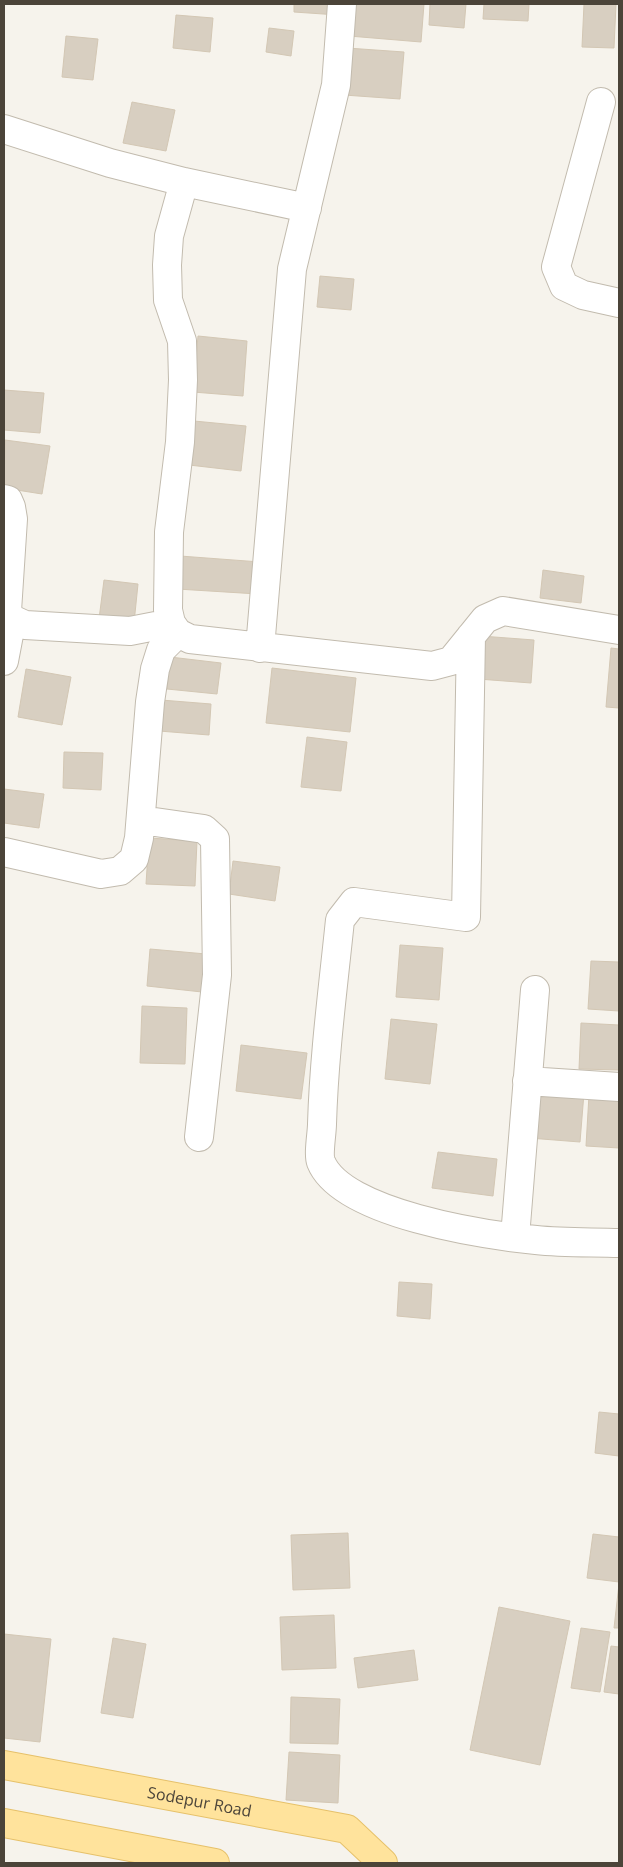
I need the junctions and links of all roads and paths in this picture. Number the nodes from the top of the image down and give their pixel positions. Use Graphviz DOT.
graph roads {
  1 [pos="342,4"];
  2 [pos="601,102"];
  3 [pos="4,129"];
  4 [pos="184,182"];
  5 [pos="307,208"];
  6 [pos="619,303"];
  7 [pos="4,499"];
  8 [pos="12,619"];
  9 [pos="175,628"];
  10 [pos="619,630"];
  11 [pos="471,636"];
  12 [pos="260,648"];
  13 [pos="4,661"];
  14 [pos="141,820"];
  15 [pos="4,852"];
  16 [pos="535,990"];
  17 [pos="527,1081"];
  18 [pos="619,1087"];
  19 [pos="200,1137"];
  20 [pos="515,1237"];
  21 [pos="619,1244"];
  22 [pos="4,1765"];
  23 [pos="4,1823"];
  24 [pos="214,1863"];
  25 [pos="383,1863"];
  1 -- 5 [label="street"];
  2 -- 6 [label="street"];
  3 -- 4 [label="street"];
  4 -- 5 [label="street"];
  4 -- 9 [label="street"];
  5 -- 12 [label="street"];
  7 -- 8 [label="street"];
  8 -- 9 [label="street"];
  8 -- 13 [label="street"];
  9 -- 12 [label="street"];
  9 -- 14 [label="street"];
  10 -- 11 [label="street"];
  11 -- 12 [label="street"];
  11 -- 20 [label="street"];
  14 -- 15 [label="street"];
  14 -- 19 [label="street"];
  16 -- 17 [label="street"];
  17 -- 18 [label="street"];
  17 -- 20 [label="street"];
  20 -- 21 [label="street"];
  22 -- 25 [label="main road, Sodepur Road"];
  23 -- 24 [label="main road"];
}
